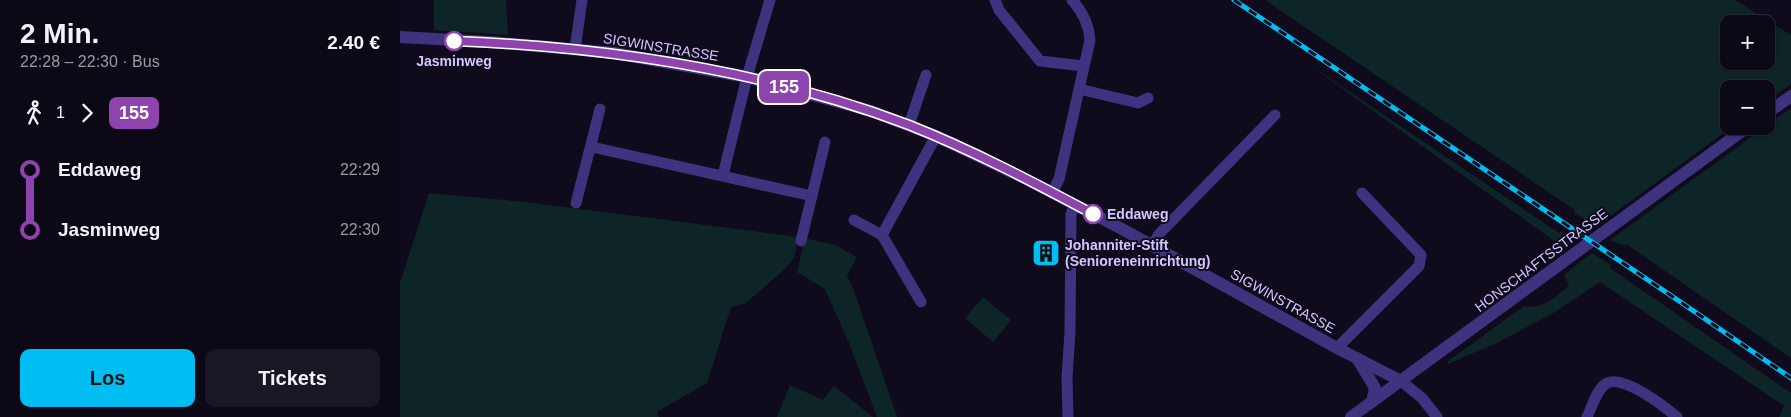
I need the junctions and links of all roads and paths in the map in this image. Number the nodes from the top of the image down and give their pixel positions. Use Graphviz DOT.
graph roads {
  1 [pos="582,0"];
  2 [pos="770,0"];
  3 [pos="995,0"];
  4 [pos="1072,0"];
  5 [pos="400,37"];
  6 [pos="575,49"];
  7 [pos="1083,66"];
  8 [pos="926,76"];
  9 [pos="747,77"];
  10 [pos="1079,89"];
  11 [pos="1791,96"];
  12 [pos="1148,98"];
  13 [pos="1775,108"];
  14 [pos="600,109"];
  15 [pos="1275,115"];
  16 [pos="909,125"];
  17 [pos="1737,135"];
  18 [pos="936,136"];
  19 [pos="825,142"];
  20 [pos="592,147"];
  21 [pos="723,175"];
  22 [pos="1052,193"];
  23 [pos="1362,193"];
  24 [pos="812,196"];
  25 [pos="576,203"];
  26 [pos="1075,205"];
  27 [pos="854,220"];
  28 [pos="882,235"];
  29 [pos="801,241"];
  30 [pos="1152,246"];
  31 [pos="921,302"];
  32 [pos="1337,348"];
  33 [pos="1357,358"];
  34 [pos="1401,381"];
  35 [pos="1372,402"];
  36 [pos="1068,417"];
  37 [pos="1351,417"];
  38 [pos="1437,417"];
  39 [pos="1587,417"];
  40 [pos="1676,417"];
  1 -- 6 [label="street"];
  2 -- 9 [label="street"];
  3 -- 7 [label="street"];
  4 -- 7 [label="street"];
  5 -- 6 [label="street, SIGWINSTRASSE"];
  6 -- 9 [label="street, SIGWINSTRASSE"];
  7 -- 10 [label="street"];
  8 -- 16 [label="street"];
  9 -- 16 [label="street, SIGWINSTRASSE"];
  9 -- 21 [label="street"];
  10 -- 12 [label="street"];
  10 -- 22 [label="street"];
  11 -- 13 [label="street"];
  14 -- 20 [label="street"];
  15 -- 30 [label="street"];
  16 -- 18 [label="street, SIGWINSTRASSE"];
  17 -- 34 [label="street, HONSCHAFTSSTRASSE"];
  18 -- 22 [label="street, SIGWINSTRASSE"];
  18 -- 28 [label="street"];
  19 -- 24 [label="street"];
  20 -- 21 [label="street"];
  20 -- 25 [label="street"];
  21 -- 24 [label="street"];
  22 -- 26 [label="street, SIGWINSTRASSE"];
  23 -- 32 [label="street"];
  24 -- 29 [label="street"];
  26 -- 30 [label="street, SIGWINSTRASSE"];
  26 -- 36 [label="street"];
  27 -- 28 [label="street"];
  28 -- 31 [label="street"];
  30 -- 32 [label="street, SIGWINSTRASSE"];
  32 -- 33 [label="street, SIGWINSTRASSE"];
  33 -- 34 [label="street, SIGWINSTRASSE"];
  33 -- 35 [label="street"];
  34 -- 35 [label="street, HONSCHAFTSSTRASSE"];
  34 -- 38 [label="street"];
  35 -- 37 [label="street, HONSCHAFTSSTRASSE"];
  39 -- 40 [label="street"];
}
